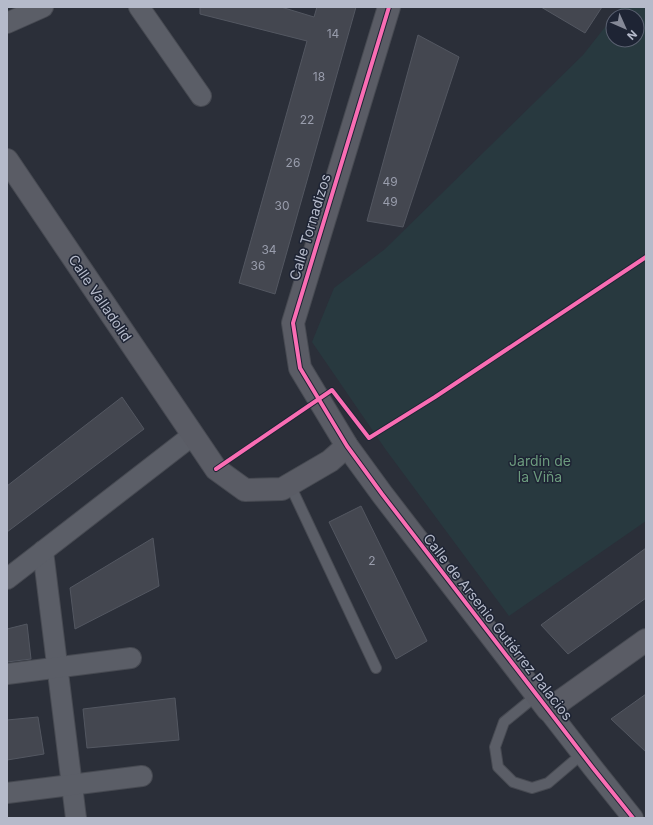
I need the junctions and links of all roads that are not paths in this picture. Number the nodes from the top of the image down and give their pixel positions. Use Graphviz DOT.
graph roads {
  1 [pos="43,7"];
  2 [pos="139,7"];
  3 [pos="389,7"];
  4 [pos="7,23"];
  5 [pos="201,96"];
  6 [pos="7,160"];
  7 [pos="193,435"];
  8 [pos="347,446"];
  9 [pos="290,485"];
  10 [pos="43,551"];
  11 [pos="7,579"];
  12 [pos="646,640"];
  13 [pos="131,658"];
  14 [pos="57,668"];
  15 [pos="376,668"];
  16 [pos="7,674"];
  17 [pos="542,703"];
  18 [pos="582,754"];
  19 [pos="142,776"];
  20 [pos="72,785"];
  21 [pos="7,793"];
  22 [pos="76,818"];
  23 [pos="633,818"];
  1 -- 4 [label="street"];
  2 -- 5 [label="street"];
  3 -- 8 [label="street, Calle Tornadizos"];
  6 -- 7 [label="street, Calle Valladolid"];
  7 -- 9 [label="street, Calle Valladolid"];
  7 -- 10 [label="street"];
  8 -- 9 [label="street, Calle Valladolid"];
  8 -- 17 [label="street, Calle de Arsenio Gutiérrez Palacios"];
  9 -- 15 [label="lane"];
  10 -- 11 [label="street"];
  10 -- 14 [label="street"];
  12 -- 17 [label="street"];
  13 -- 14 [label="street"];
  14 -- 16 [label="street"];
  14 -- 20 [label="street"];
  17 -- 18 [label="street, Calle de Arsenio Gutiérrez Palacios"];
  17 -- 18 [label="lane"];
  18 -- 23 [label="street, Calle de Arsenio Gutiérrez Palacios"];
  19 -- 20 [label="street"];
  20 -- 21 [label="street"];
  20 -- 22 [label="street"];
}
